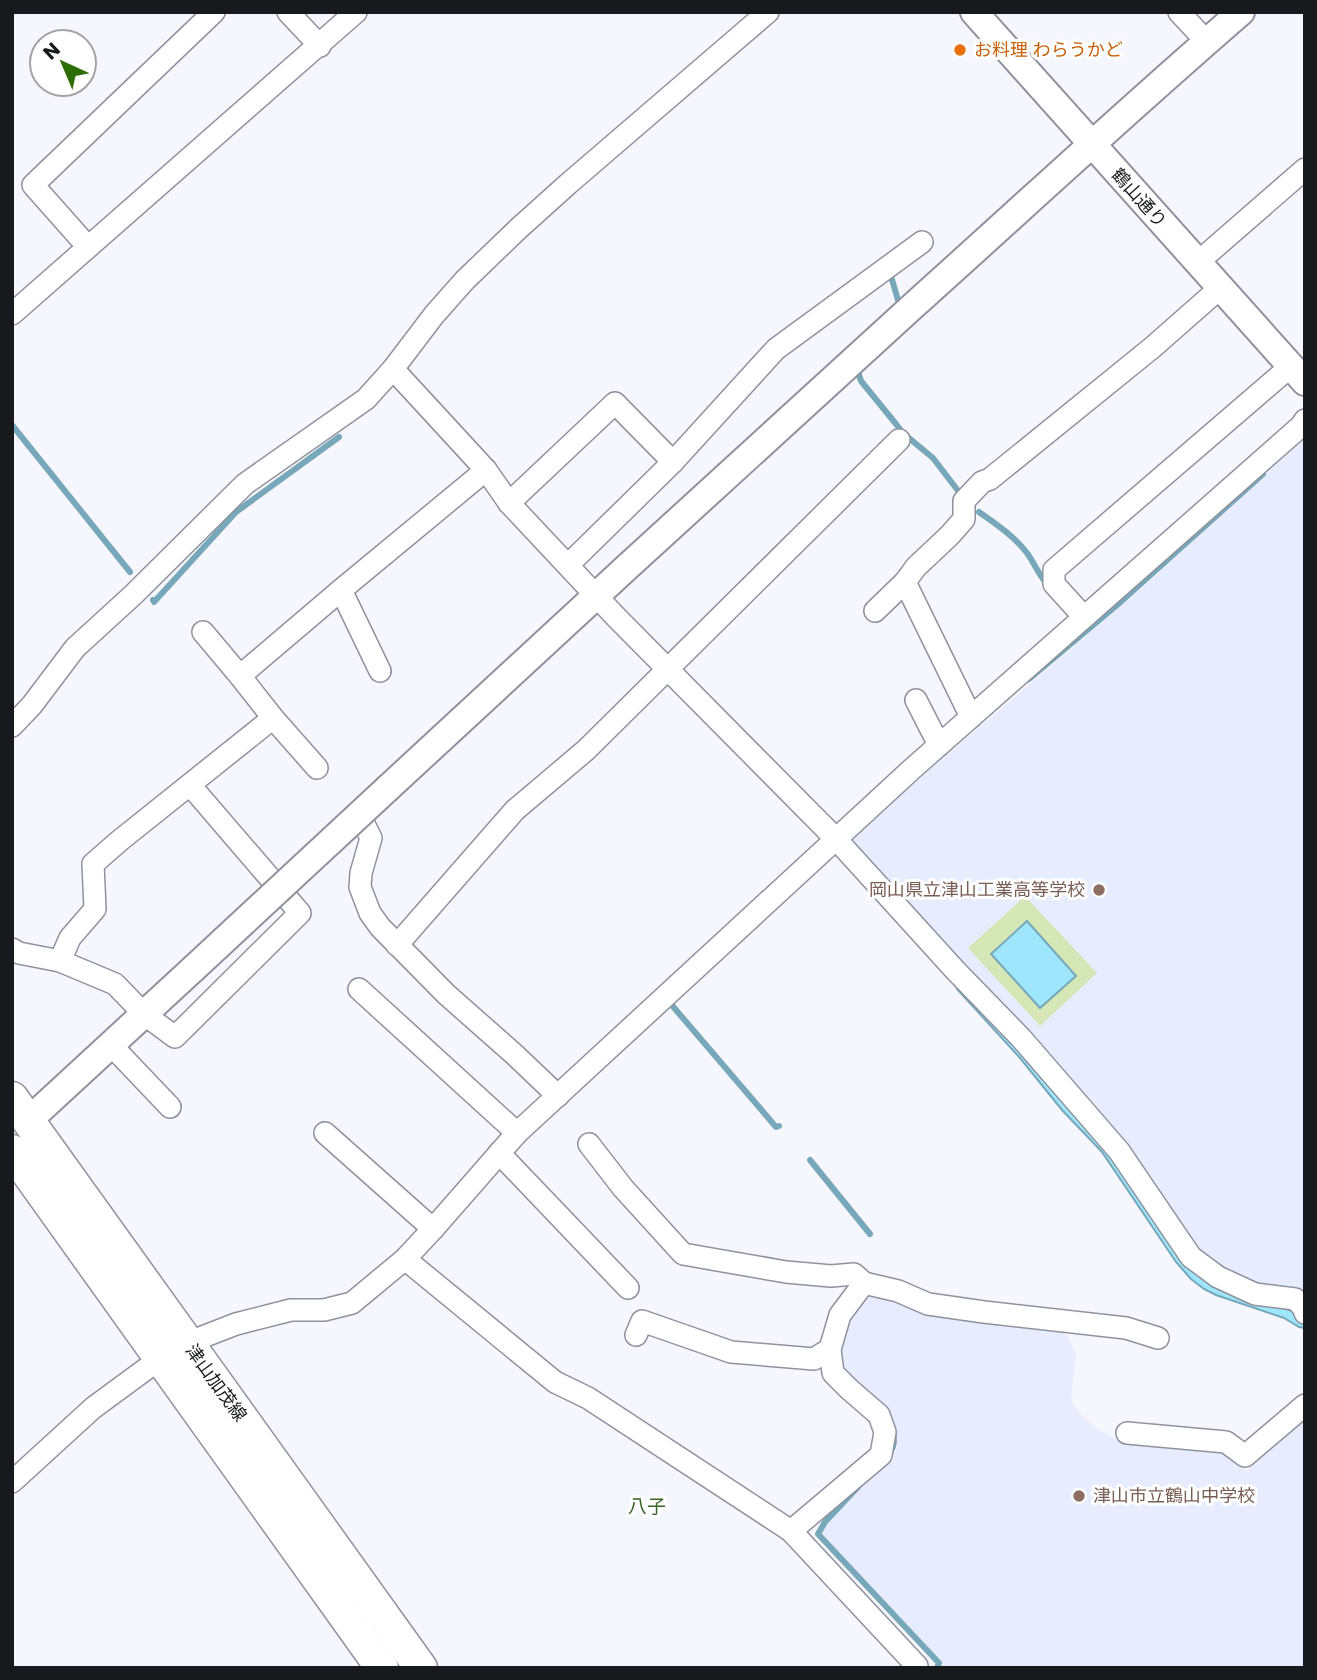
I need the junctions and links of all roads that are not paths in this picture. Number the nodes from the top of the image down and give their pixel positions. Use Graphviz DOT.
graph roads {
  1 [pos="214,12"];
  2 [pos="288,12"];
  3 [pos="356,12"];
  4 [pos="768,12"];
  5 [pos="974,12"];
  6 [pos="1179,12"];
  7 [pos="1241,12"];
  8 [pos="1207,42"];
  9 [pos="320,46"];
  10 [pos="1091,145"];
  11 [pos="1305,169"];
  12 [pos="922,242"];
  13 [pos="88,247"];
  14 [pos="1197,263"];
  15 [pos="1220,288"];
  16 [pos="12,314"];
  17 [pos="393,369"];
  18 [pos="1298,374"];
  19 [pos="1305,420"];
  20 [pos="899,440"];
  21 [pos="673,462"];
  22 [pos="486,470"];
  23 [pos="509,503"];
  24 [pos="568,565"];
  25 [pos="905,582"];
  26 [pos="341,590"];
  27 [pos="596,595"];
  28 [pos="875,611"];
  29 [pos="1084,617"];
  30 [pos="203,632"];
  31 [pos="667,669"];
  32 [pos="380,671"];
  33 [pos="240,676"];
  34 [pos="916,700"];
  35 [pos="971,717"];
  36 [pos="273,718"];
  37 [pos="12,726"];
  38 [pos="939,745"];
  39 [pos="317,768"];
  40 [pos="190,785"];
  41 [pos="363,822"];
  42 [pos="836,839"];
  43 [pos="397,945"];
  44 [pos="12,949"];
  45 [pos="60,961"];
  46 [pos="359,989"];
  47 [pos="144,1014"];
  48 [pos="111,1045"];
  49 [pos="558,1096"];
  50 [pos="170,1107"];
  51 [pos="18,1118"];
  52 [pos="326,1133"];
  53 [pos="517,1133"];
  54 [pos="589,1144"];
  55 [pos="12,1151"];
  56 [pos="499,1153"];
  57 [pos="433,1229"];
  58 [pos="405,1259"];
  59 [pos="864,1283"];
  60 [pos="628,1288"];
  61 [pos="1304,1310"];
  62 [pos="636,1335"];
  63 [pos="1158,1338"];
  64 [pos="830,1349"];
  65 [pos="174,1351"];
  66 [pos="1305,1405"];
  67 [pos="1127,1433"];
  68 [pos="12,1482"];
  69 [pos="791,1531"];
  70 [pos="382,1668"];
  71 [pos="421,1668"];
  72 [pos="915,1668"];
  1 -- 13 [label="street"];
  2 -- 9 [label="street"];
  3 -- 9 [label="street"];
  4 -- 17 [label="street"];
  5 -- 10 [label="street, 鶴山通り"];
  6 -- 8 [label="street"];
  7 -- 8 [label="street"];
  8 -- 10 [label="street"];
  9 -- 13 [label="street"];
  10 -- 14 [label="street, 鶴山通り"];
  10 -- 27 [label="street"];
  11 -- 14 [label="street"];
  12 -- 21 [label="street"];
  13 -- 16 [label="street"];
  14 -- 15 [label="street, 鶴山通り"];
  15 -- 18 [label="street, 鶴山通り"];
  15 -- 25 [label="street"];
  17 -- 22 [label="street"];
  17 -- 37 [label="street"];
  18 -- 29 [label="street"];
  19 -- 29 [label="street"];
  20 -- 31 [label="street"];
  21 -- 23 [label="street"];
  21 -- 24 [label="street"];
  22 -- 23 [label="street"];
  22 -- 26 [label="street"];
  23 -- 24 [label="street"];
  24 -- 27 [label="street"];
  25 -- 28 [label="street"];
  25 -- 35 [label="street"];
  26 -- 32 [label="street"];
  26 -- 33 [label="street"];
  27 -- 31 [label="street"];
  27 -- 47 [label="street, bridge"];
  29 -- 35 [label="street"];
  30 -- 33 [label="street"];
  31 -- 42 [label="street"];
  31 -- 43 [label="street"];
  33 -- 36 [label="street"];
  34 -- 38 [label="street"];
  35 -- 38 [label="street"];
  36 -- 39 [label="street"];
  36 -- 40 [label="street"];
  38 -- 42 [label="street"];
  40 -- 45 [label="street"];
  40 -- 47 [label="street"];
  41 -- 43 [label="street"];
  42 -- 49 [label="street"];
  42 -- 61 [label="street"];
  43 -- 49 [label="street"];
  44 -- 45 [label="street"];
  45 -- 47 [label="street"];
  46 -- 53 [label="street"];
  47 -- 48 [label="street"];
  48 -- 50 [label="street"];
  48 -- 51 [label="street"];
  49 -- 53 [label="street"];
  51 -- 65 [label="main road, 津山加茂線"];
  52 -- 57 [label="street"];
  53 -- 56 [label="street"];
  54 -- 59 [label="street"];
  55 -- 65 [label="main road, 津山加茂線"];
  56 -- 57 [label="street"];
  56 -- 60 [label="street"];
  57 -- 58 [label="street"];
  58 -- 65 [label="street"];
  58 -- 69 [label="street"];
  59 -- 63 [label="street"];
  59 -- 64 [label="street"];
  62 -- 64 [label="street"];
  64 -- 69 [label="street"];
  65 -- 68 [label="street"];
  65 -- 70 [label="main road, 津山加茂線"];
  65 -- 71 [label="main road, 津山加茂線"];
  66 -- 67 [label="street"];
  69 -- 72 [label="street"];
}
